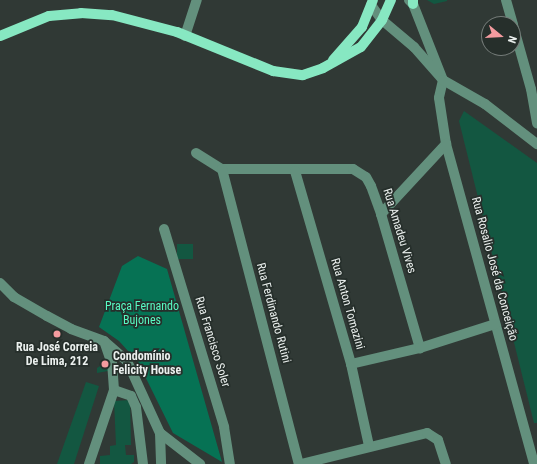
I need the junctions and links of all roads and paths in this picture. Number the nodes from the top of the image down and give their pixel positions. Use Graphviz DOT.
graph roads {
  1 [pos="197,0"];
  2 [pos="391,0"];
  3 [pos="506,0"];
  4 [pos="412,1"];
  5 [pos="372,2"];
  6 [pos="511,16"];
  7 [pos="382,20"];
  8 [pos="0,36"];
  9 [pos="185,36"];
  10 [pos="521,53"];
  11 [pos="329,65"];
  12 [pos="443,80"];
  13 [pos="537,123"];
  14 [pos="446,144"];
  15 [pos="537,144"];
  16 [pos="196,153"];
  17 [pos="222,169"];
  18 [pos="295,171"];
  19 [pos="381,214"];
  20 [pos="164,229"];
  21 [pos="0,283"];
  22 [pos="496,324"];
  23 [pos="104,342"];
  24 [pos="420,348"];
  25 [pos="351,364"];
  26 [pos="114,390"];
  27 [pos="160,433"];
  28 [pos="537,436"];
  29 [pos="527,438"];
  30 [pos="369,446"];
  31 [pos="89,464"];
  32 [pos="143,464"];
  33 [pos="161,464"];
  34 [pos="200,464"];
  35 [pos="230,464"];
  36 [pos="300,464"];
  37 [pos="446,464"];
  38 [pos="534,464"];
  1 -- 9 [label="street"];
  2 -- 7 [label="main road"];
  3 -- 6 [label="street"];
  4 -- 12 [label="street"];
  5 -- 7 [label="street"];
  5 -- 11 [label="main road"];
  7 -- 11 [label="main road"];
  7 -- 12 [label="street"];
  8 -- 9 [label="main road"];
  9 -- 11 [label="main road"];
  10 -- 13 [label="street"];
  12 -- 14 [label="street, Rua Rosalio José da Conceição"];
  12 -- 15 [label="street"];
  14 -- 19 [label="street"];
  14 -- 22 [label="street, Rua Rosalio José da Conceição"];
  16 -- 17 [label="street"];
  17 -- 18 [label="street, Rua Amadeu Vives"];
  17 -- 36 [label="street, Rua Ferdinando Rutini"];
  18 -- 19 [label="street, Rua Amadeu Vives"];
  18 -- 25 [label="street, Rua Anton Tomazini"];
  19 -- 24 [label="street, Rua Amadeu Vives"];
  20 -- 35 [label="street, Rua Francisco Soler"];
  21 -- 23 [label="street"];
  22 -- 24 [label="street"];
  22 -- 29 [label="street, Rua Rosalio José da Conceição"];
  23 -- 26 [label="street"];
  23 -- 27 [label="street"];
  24 -- 25 [label="street"];
  25 -- 30 [label="street, Rua Anton Tomazini"];
  26 -- 31 [label="street"];
  26 -- 32 [label="street"];
  27 -- 33 [label="street"];
  27 -- 34 [label="street"];
  28 -- 29 [label="street"];
  29 -- 38 [label="street, Rua Rosalio José da Conceição"];
  30 -- 36 [label="street"];
  30 -- 37 [label="street"];
}
